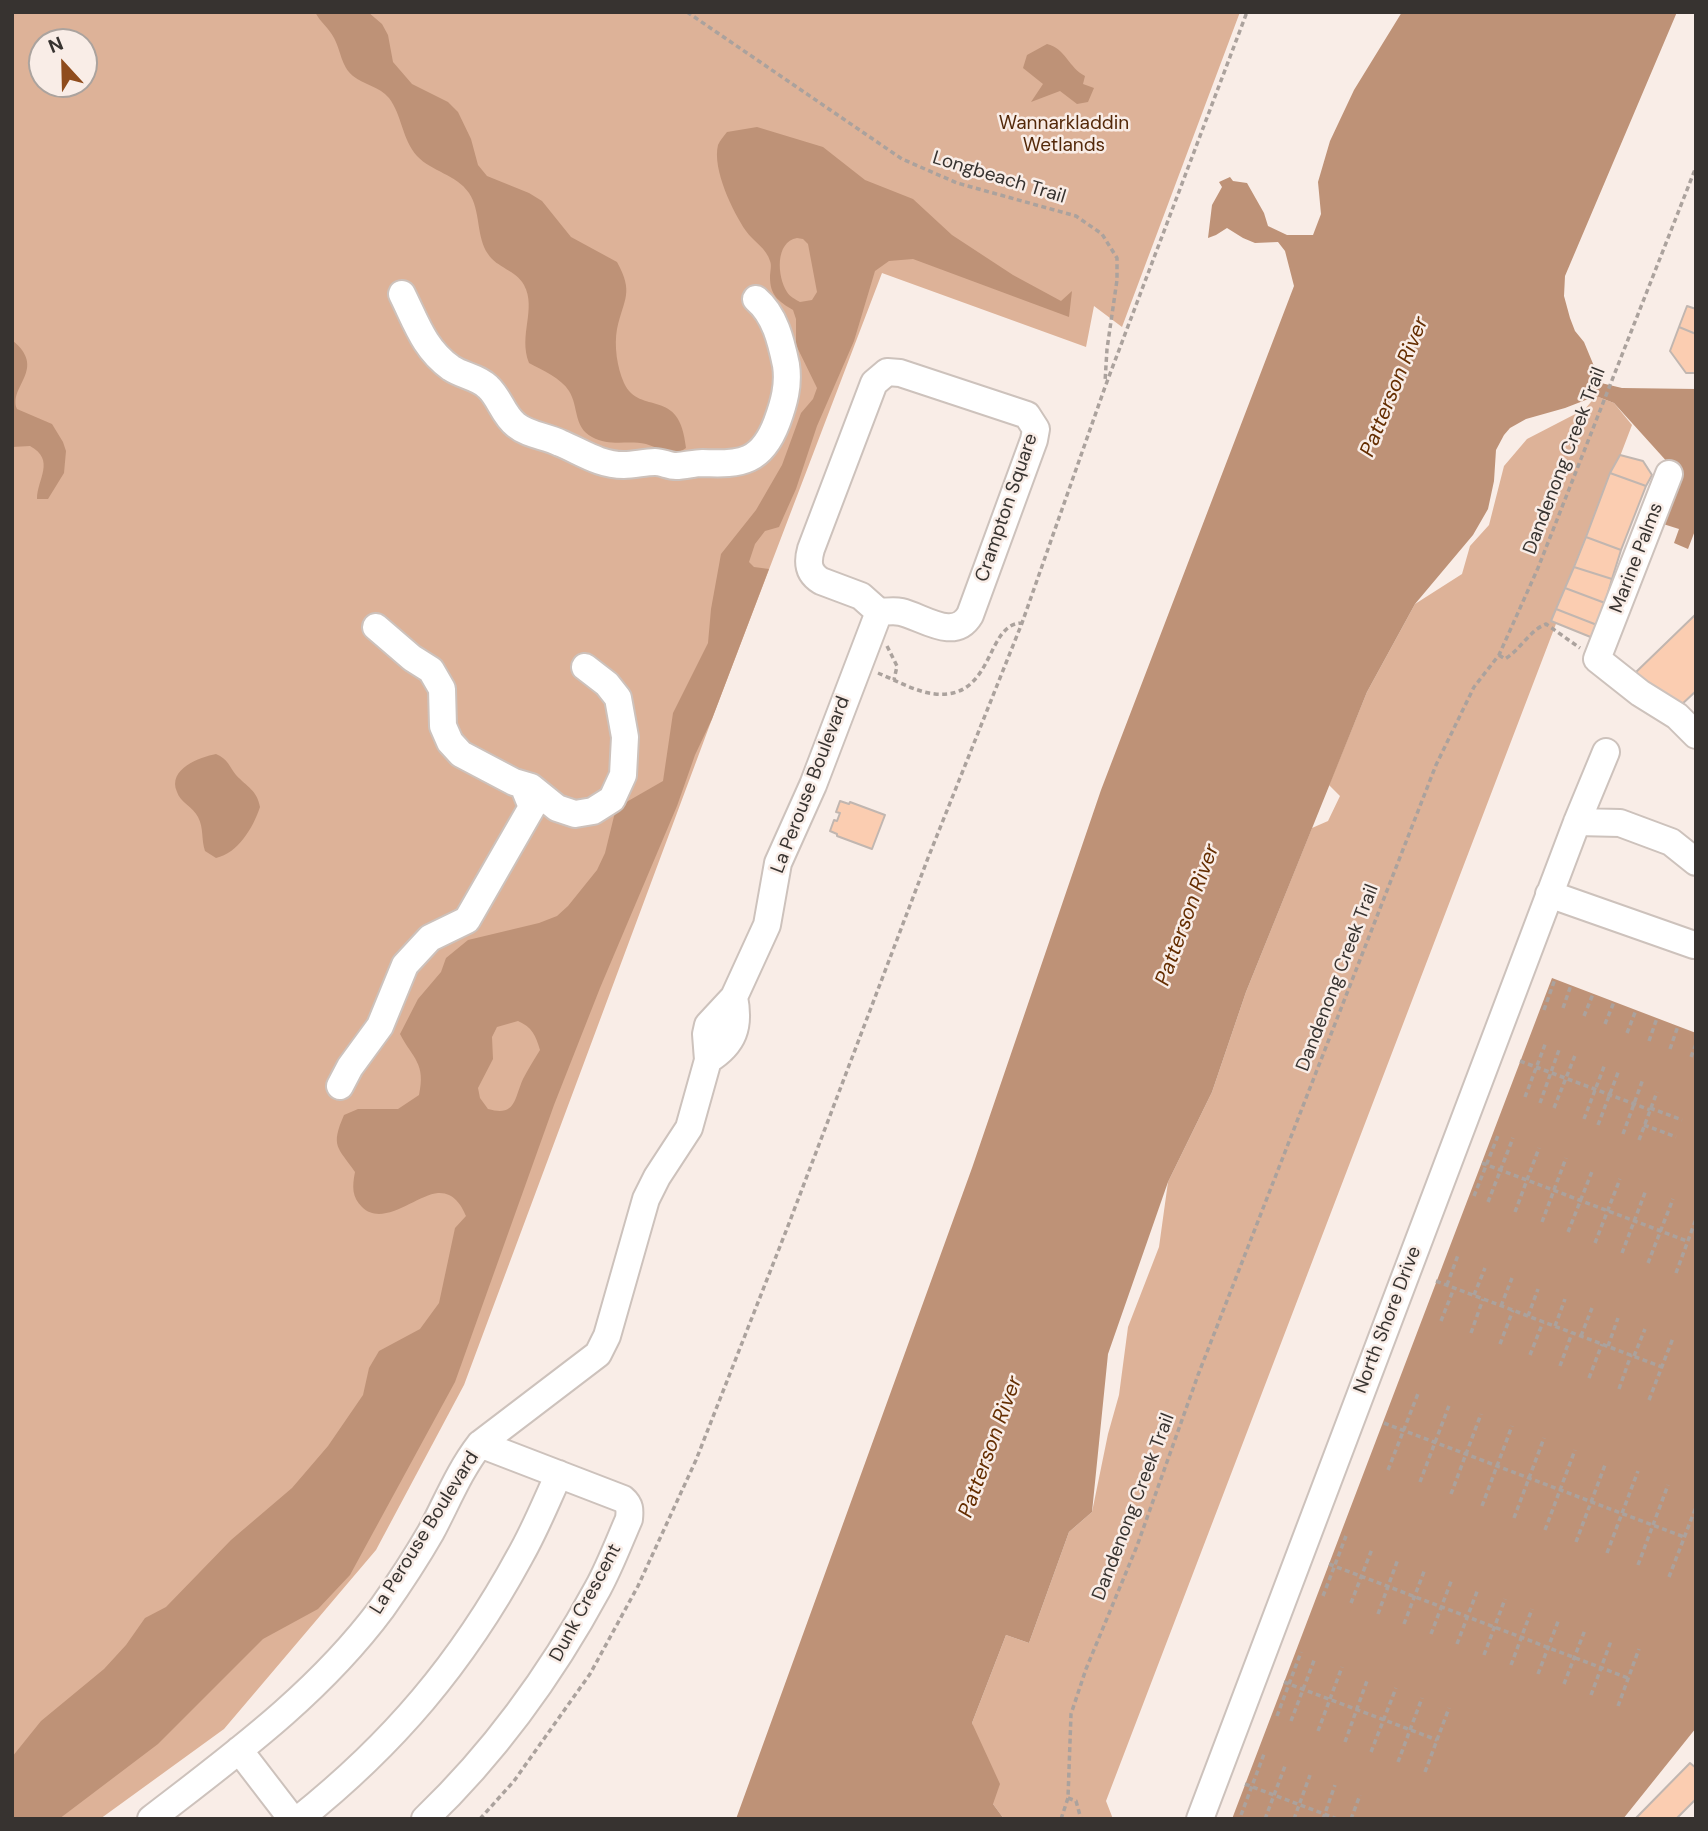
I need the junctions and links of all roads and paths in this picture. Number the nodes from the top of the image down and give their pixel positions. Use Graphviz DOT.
graph roads {
  1 [pos="687,12"];
  2 [pos="1247,12"];
  3 [pos="1696,167"];
  4 [pos="402,294"];
  5 [pos="756,299"];
  6 [pos="1105,387"];
  7 [pos="1669,474"];
  8 [pos="1022,623"];
  9 [pos="874,624"];
  10 [pos="376,627"];
  11 [pos="1600,650"];
  12 [pos="1499,656"];
  13 [pos="858,664"];
  14 [pos="585,667"];
  15 [pos="894,680"];
  16 [pos="1696,735"];
  17 [pos="1606,752"];
  18 [pos="523,785"];
  19 [pos="1577,822"];
  20 [pos="1683,842"];
  21 [pos="1696,862"];
  22 [pos="1549,894"];
  23 [pos="1695,944"];
  24 [pos="1555,979"];
  25 [pos="1571,985"];
  26 [pos="1593,994"];
  27 [pos="1614,1002"];
  28 [pos="1563,1008"];
  29 [pos="1544,1010"];
  30 [pos="1636,1010"];
  31 [pos="1584,1016"];
  32 [pos="1657,1018"];
  33 [pos="1605,1024"];
  34 [pos="1678,1026"];
  35 [pos="1627,1032"];
  36 [pos="1649,1041"];
  37 [pos="1546,1042"];
  38 [pos="1696,1044"];
  39 [pos="1560,1047"];
  40 [pos="1670,1049"];
  41 [pos="1576,1053"];
  42 [pos="1691,1056"];
  43 [pos="1520,1061"];
  44 [pos="1605,1064"];
  45 [pos="1536,1067"];
  46 [pos="1619,1070"];
  47 [pos="1551,1072"];
  48 [pos="1566,1078"];
  49 [pos="1643,1079"];
  50 [pos="340,1086"];
  51 [pos="1596,1090"];
  52 [pos="1657,1092"];
  53 [pos="1610,1095"];
  54 [pos="1525,1097"];
  55 [pos="1540,1103"];
  56 [pos="1634,1104"];
  57 [pos="1554,1108"];
  58 [pos="1650,1109"];
  59 [pos="1584,1119"];
  60 [pos="1682,1120"];
  61 [pos="1598,1125"];
  62 [pos="1644,1125"];
  63 [pos="1499,1133"];
  64 [pos="1623,1134"];
  65 [pos="1676,1137"];
  66 [pos="1513,1138"];
  67 [pos="1639,1140"];
  68 [pos="1539,1148"];
  69 [pos="1566,1158"];
  70 [pos="1484,1163"];
  71 [pos="1593,1169"];
  72 [pos="1500,1170"];
  73 [pos="1620,1179"];
  74 [pos="1527,1180"];
  75 [pos="1646,1189"];
  76 [pos="1553,1190"];
  77 [pos="1474,1196"];
  78 [pos="1673,1199"];
  79 [pos="1581,1201"];
  80 [pos="1488,1202"];
  81 [pos="1607,1211"];
  82 [pos="1515,1212"];
  83 [pos="1696,1219"];
  84 [pos="1634,1221"];
  85 [pos="1542,1222"];
  86 [pos="1660,1231"];
  87 [pos="1568,1233"];
  88 [pos="1688,1241"];
  89 [pos="1595,1243"];
  90 [pos="1622,1253"];
  91 [pos="1458,1255"];
  92 [pos="1648,1263"];
  93 [pos="1485,1268"];
  94 [pos="1676,1273"];
  95 [pos="1512,1279"];
  96 [pos="1436,1282"];
  97 [pos="1447,1285"];
  98 [pos="1454,1288"];
  99 [pos="1538,1289"];
  100 [pos="1474,1296"];
  101 [pos="1483,1299"];
  102 [pos="1565,1299"];
  103 [pos="1501,1306"];
  104 [pos="1592,1308"];
  105 [pos="1513,1310"];
  106 [pos="1528,1316"];
  107 [pos="1618,1318"];
  108 [pos="1441,1321"];
  109 [pos="1543,1322"];
  110 [pos="1555,1326"];
  111 [pos="1645,1329"];
  112 [pos="1471,1333"];
  113 [pos="1572,1333"];
  114 [pos="1581,1336"];
  115 [pos="1673,1338"];
  116 [pos="1500,1344"];
  117 [pos="1602,1344"];
  118 [pos="1608,1346"];
  119 [pos="1530,1355"];
  120 [pos="1633,1356"];
  121 [pos="1560,1366"];
  122 [pos="1662,1367"];
  123 [pos="1589,1378"];
  124 [pos="1619,1389"];
  125 [pos="1419,1391"];
  126 [pos="1649,1400"];
  127 [pos="1450,1403"];
  128 [pos="1481,1414"];
  129 [pos="1384,1423"];
  130 [pos="1512,1426"];
  131 [pos="1404,1431"];
  132 [pos="1544,1438"];
  133 [pos="1435,1442"];
  134 [pos="480,1444"];
  135 [pos="1575,1450"];
  136 [pos="1466,1454"];
  137 [pos="1605,1465"];
  138 [pos="1497,1466"];
  139 [pos="1388,1470"];
  140 [pos="1638,1471"];
  141 [pos="559,1474"];
  142 [pos="1529,1478"];
  143 [pos="1420,1482"];
  144 [pos="1668,1485"];
  145 [pos="1560,1490"];
  146 [pos="1451,1494"];
  147 [pos="1591,1502"];
  148 [pos="1482,1506"];
  149 [pos="1696,1507"];
  150 [pos="1622,1513"];
  151 [pos="1514,1518"];
  152 [pos="1653,1525"];
  153 [pos="1545,1530"];
  154 [pos="1346,1536"];
  155 [pos="1684,1537"];
  156 [pos="1576,1542"];
  157 [pos="1372,1549"];
  158 [pos="1607,1553"];
  159 [pos="1398,1559"];
  160 [pos="1329,1564"];
  161 [pos="1638,1565"];
  162 [pos="1335,1566"];
  163 [pos="1425,1569"];
  164 [pos="1361,1576"];
  165 [pos="1669,1577"];
  166 [pos="1452,1579"];
  167 [pos="1388,1586"];
  168 [pos="1478,1589"];
  169 [pos="1323,1596"];
  170 [pos="1415,1596"];
  171 [pos="1505,1599"];
  172 [pos="1351,1604"];
  173 [pos="1441,1606"];
  174 [pos="1532,1609"];
  175 [pos="1378,1614"];
  176 [pos="1467,1616"];
  177 [pos="1559,1619"];
  178 [pos="1404,1624"];
  179 [pos="1494,1627"];
  180 [pos="1585,1630"];
  181 [pos="1431,1634"];
  182 [pos="1521,1637"];
  183 [pos="1611,1641"];
  184 [pos="1457,1644"];
  185 [pos="1548,1647"];
  186 [pos="1639,1649"];
  187 [pos="1300,1652"];
  188 [pos="1484,1654"];
  189 [pos="1574,1657"];
  190 [pos="1315,1658"];
  191 [pos="1511,1665"];
  192 [pos="1342,1667"];
  193 [pos="1601,1667"];
  194 [pos="1538,1674"];
  195 [pos="1368,1678"];
  196 [pos="1628,1678"];
  197 [pos="1286,1683"];
  198 [pos="1564,1684"];
  199 [pos="1396,1688"];
  200 [pos="1303,1689"];
  201 [pos="1591,1695"];
  202 [pos="1422,1698"];
  203 [pos="1330,1699"];
  204 [pos="1618,1706"];
  205 [pos="1449,1708"];
  206 [pos="1357,1710"];
  207 [pos="1277,1716"];
  208 [pos="1383,1720"];
  209 [pos="1291,1721"];
  210 [pos="1410,1730"];
  211 [pos="1318,1731"];
  212 [pos="1437,1740"];
  213 [pos="1345,1742"];
  214 [pos="239,1750"];
  215 [pos="1371,1752"];
  216 [pos="1264,1754"];
  217 [pos="1398,1762"];
  218 [pos="1284,1766"];
  219 [pos="1425,1772"];
  220 [pos="1310,1775"];
  221 [pos="1245,1784"];
  222 [pos="1335,1785"];
  223 [pos="1251,1786"];
  224 [pos="1274,1795"];
  225 [pos="1360,1795"];
  226 [pos="1068,1798"];
  227 [pos="1299,1804"];
  228 [pos="1241,1815"];
  229 [pos="1324,1816"];
  230 [pos="151,1819"];
  231 [pos="292,1819"];
  232 [pos="299,1819"];
  233 [pos="425,1819"];
  234 [pos="480,1819"];
  235 [pos="1061,1819"];
  236 [pos="1082,1819"];
  237 [pos="1200,1819"];
  238 [pos="1265,1819"];
  239 [pos="1294,1819"];
  240 [pos="1337,1819"];
  241 [pos="1351,1819"];
  1 -- 6 [label="path, Longbeach Trail"];
  2 -- 6 [label="path"];
  3 -- 12 [label="path, Dandenong Creek Trail"];
  4 -- 5 [label="street"];
  6 -- 8 [label="path"];
  7 -- 11 [label="street, Marine Palms"];
  8 -- 15 [label="path"];
  8 -- 234 [label="path"];
  9 -- 9 [label="street, Crampton Square"];
  9 -- 13 [label="street, La Perouse Boulevard"];
  9 -- 15 [label="path"];
  10 -- 18 [label="street"];
  11 -- 12 [label="path"];
  11 -- 16 [label="street"];
  12 -- 226 [label="path, Dandenong Creek Trail"];
  13 -- 15 [label="path"];
  13 -- 134 [label="street, La Perouse Boulevard"];
  14 -- 18 [label="street"];
  17 -- 19 [label="street, North Shore Drive"];
  18 -- 50 [label="street"];
  19 -- 20 [label="street"];
  19 -- 22 [label="street, North Shore Drive"];
  20 -- 21 [label="street"];
  22 -- 23 [label="street"];
  22 -- 237 [label="street, North Shore Drive"];
  24 -- 29 [label="path"];
  25 -- 28 [label="path"];
  26 -- 31 [label="path"];
  27 -- 33 [label="path"];
  30 -- 35 [label="path"];
  32 -- 36 [label="path"];
  34 -- 40 [label="path"];
  37 -- 45 [label="path"];
  38 -- 42 [label="path"];
  39 -- 47 [label="path"];
  41 -- 48 [label="path"];
  43 -- 45 [label="path"];
  44 -- 51 [label="path"];
  45 -- 47 [label="path"];
  45 -- 54 [label="path"];
  46 -- 53 [label="path"];
  47 -- 48 [label="path"];
  47 -- 55 [label="path"];
  48 -- 51 [label="path"];
  48 -- 57 [label="path"];
  49 -- 56 [label="path"];
  51 -- 53 [label="path"];
  51 -- 59 [label="path"];
  52 -- 58 [label="path"];
  53 -- 56 [label="path"];
  53 -- 61 [label="path"];
  56 -- 58 [label="path"];
  56 -- 64 [label="path"];
  58 -- 60 [label="path"];
  58 -- 62 [label="path"];
  62 -- 65 [label="path"];
  62 -- 67 [label="path"];
  63 -- 70 [label="path"];
  66 -- 72 [label="path"];
  68 -- 74 [label="path"];
  69 -- 76 [label="path"];
  70 -- 72 [label="path"];
  70 -- 77 [label="path"];
  71 -- 79 [label="path"];
  72 -- 74 [label="path"];
  72 -- 80 [label="path"];
  73 -- 81 [label="path"];
  74 -- 76 [label="path"];
  74 -- 82 [label="path"];
  75 -- 84 [label="path"];
  76 -- 79 [label="path"];
  76 -- 85 [label="path"];
  78 -- 86 [label="path"];
  79 -- 81 [label="path"];
  79 -- 87 [label="path"];
  81 -- 84 [label="path"];
  81 -- 89 [label="path"];
  83 -- 88 [label="path"];
  84 -- 86 [label="path"];
  84 -- 90 [label="path"];
  86 -- 88 [label="path"];
  86 -- 92 [label="path"];
  88 -- 94 [label="path"];
  91 -- 97 [label="path"];
  93 -- 100 [label="path"];
  95 -- 103 [label="path"];
  96 -- 97 [label="path"];
  97 -- 98 [label="path"];
  98 -- 100 [label="path"];
  98 -- 108 [label="path"];
  99 -- 106 [label="path"];
  100 -- 101 [label="path"];
  101 -- 103 [label="path"];
  101 -- 112 [label="path"];
  102 -- 110 [label="path"];
  103 -- 105 [label="path"];
  104 -- 114 [label="path"];
  105 -- 106 [label="path"];
  105 -- 116 [label="path"];
  106 -- 109 [label="path"];
  107 -- 118 [label="path"];
  109 -- 110 [label="path"];
  109 -- 119 [label="path"];
  110 -- 113 [label="path"];
  111 -- 120 [label="path"];
  113 -- 114 [label="path"];
  113 -- 121 [label="path"];
  114 -- 117 [label="path"];
  115 -- 122 [label="path"];
  117 -- 118 [label="path"];
  117 -- 123 [label="path"];
  118 -- 120 [label="path"];
  120 -- 122 [label="path"];
  120 -- 124 [label="path"];
  122 -- 126 [label="path"];
  125 -- 131 [label="path"];
  127 -- 133 [label="path"];
  128 -- 136 [label="path"];
  129 -- 131 [label="path"];
  130 -- 138 [label="path"];
  131 -- 133 [label="path"];
  131 -- 139 [label="path"];
  132 -- 142 [label="path"];
  133 -- 136 [label="path"];
  133 -- 143 [label="path"];
  134 -- 141 [label="street, Dunk Crescent"];
  134 -- 214 [label="street, La Perouse Boulevard"];
  135 -- 145 [label="path"];
  136 -- 138 [label="path"];
  136 -- 146 [label="path"];
  137 -- 147 [label="path"];
  138 -- 142 [label="path"];
  138 -- 148 [label="path"];
  140 -- 150 [label="path"];
  141 -- 232 [label="street"];
  141 -- 233 [label="street, Dunk Crescent"];
  142 -- 145 [label="path"];
  142 -- 151 [label="path"];
  144 -- 152 [label="path"];
  145 -- 147 [label="path"];
  145 -- 153 [label="path"];
  147 -- 150 [label="path"];
  147 -- 156 [label="path"];
  149 -- 155 [label="path"];
  150 -- 152 [label="path"];
  150 -- 158 [label="path"];
  152 -- 155 [label="path"];
  152 -- 161 [label="path"];
  154 -- 162 [label="path"];
  155 -- 165 [label="path"];
  157 -- 164 [label="path"];
  159 -- 167 [label="path"];
  160 -- 162 [label="path"];
  162 -- 164 [label="path"];
  162 -- 169 [label="path"];
  163 -- 170 [label="path"];
  164 -- 167 [label="path"];
  164 -- 172 [label="path"];
  166 -- 173 [label="path"];
  167 -- 170 [label="path"];
  167 -- 175 [label="path"];
  168 -- 176 [label="path"];
  170 -- 173 [label="path"];
  170 -- 178 [label="path"];
  171 -- 179 [label="path"];
  173 -- 176 [label="path"];
  173 -- 181 [label="path"];
  174 -- 182 [label="path"];
  176 -- 179 [label="path"];
  176 -- 184 [label="path"];
  177 -- 185 [label="path"];
  179 -- 182 [label="path"];
  179 -- 188 [label="path"];
  180 -- 189 [label="path"];
  182 -- 185 [label="path"];
  182 -- 191 [label="path"];
  183 -- 193 [label="path"];
  185 -- 189 [label="path"];
  185 -- 194 [label="path"];
  186 -- 196 [label="path"];
  187 -- 197 [label="path"];
  189 -- 193 [label="path"];
  189 -- 198 [label="path"];
  190 -- 200 [label="path"];
  192 -- 203 [label="path"];
  193 -- 196 [label="path"];
  193 -- 201 [label="path"];
  195 -- 206 [label="path"];
  196 -- 204 [label="path"];
  197 -- 200 [label="path"];
  197 -- 207 [label="path"];
  199 -- 208 [label="path"];
  200 -- 203 [label="path"];
  200 -- 209 [label="path"];
  202 -- 210 [label="path"];
  203 -- 206 [label="path"];
  203 -- 211 [label="path"];
  205 -- 212 [label="path"];
  206 -- 208 [label="path"];
  206 -- 213 [label="path"];
  208 -- 210 [label="path"];
  208 -- 215 [label="path"];
  210 -- 212 [label="path"];
  210 -- 217 [label="path"];
  212 -- 219 [label="path"];
  214 -- 230 [label="street, La Perouse Boulevard"];
  214 -- 231 [label="street"];
  216 -- 223 [label="path"];
  218 -- 224 [label="path"];
  220 -- 227 [label="path"];
  221 -- 223 [label="path"];
  222 -- 229 [label="path"];
  223 -- 224 [label="path"];
  223 -- 228 [label="path"];
  224 -- 227 [label="path"];
  224 -- 238 [label="path"];
  225 -- 241 [label="path"];
  226 -- 235 [label="path, Dandenong Creek Trail"];
  226 -- 236 [label="path"];
  227 -- 229 [label="path"];
  227 -- 239 [label="path"];
  229 -- 240 [label="path"];
}
